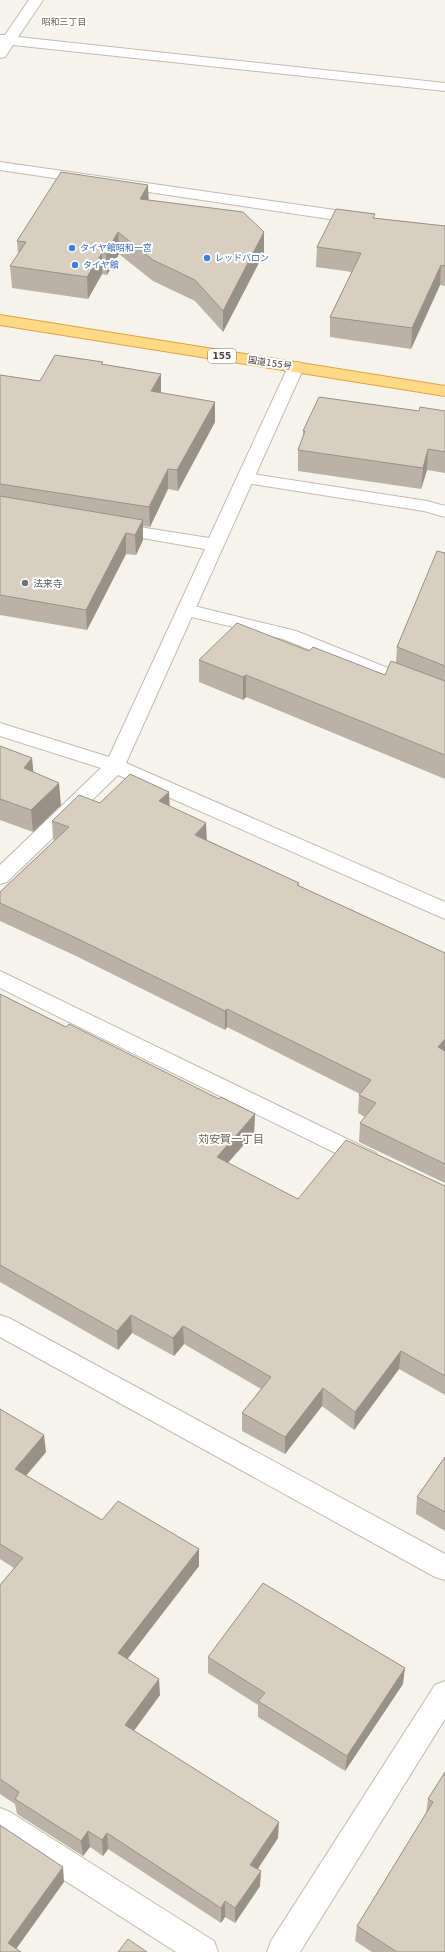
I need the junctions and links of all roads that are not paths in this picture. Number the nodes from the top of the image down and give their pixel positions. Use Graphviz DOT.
graph roads {
  1 [pos="36,0"];
  2 [pos="5,39"];
  3 [pos="0,54"];
  4 [pos="445,87"];
  5 [pos="0,166"];
  6 [pos="375,221"];
  7 [pos="0,320"];
  8 [pos="296,367"];
  9 [pos="445,391"];
  10 [pos="246,478"];
  11 [pos="445,512"];
  12 [pos="100,526"];
  13 [pos="216,545"];
  14 [pos="186,610"];
  15 [pos="445,698"];
  16 [pos="0,729"];
  17 [pos="115,766"];
  18 [pos="0,877"];
  19 [pos="445,911"];
  20 [pos="0,979"];
  21 [pos="388,1168"];
  22 [pos="0,1325"];
  23 [pos="445,1568"];
  24 [pos="445,1694"];
  25 [pos="0,1822"];
  26 [pos="203,1952"];
  27 [pos="282,1952"];
  1 -- 2 [label="street"];
  2 -- 3 [label="street"];
  2 -- 4 [label="street"];
  5 -- 6 [label="street"];
  7 -- 8 [label="highway, 国道155号 / 155"];
  8 -- 9 [label="highway, 国道155号 / 155"];
  8 -- 10 [label="street"];
  10 -- 11 [label="street"];
  10 -- 13 [label="street"];
  12 -- 13 [label="street"];
  13 -- 14 [label="street"];
  14 -- 15 [label="street"];
  14 -- 17 [label="street"];
  16 -- 17 [label="street"];
  17 -- 18 [label="street"];
  17 -- 19 [label="street"];
  20 -- 21 [label="street"];
  22 -- 23 [label="street"];
  24 -- 27 [label="street"];
  25 -- 26 [label="street"];
}
